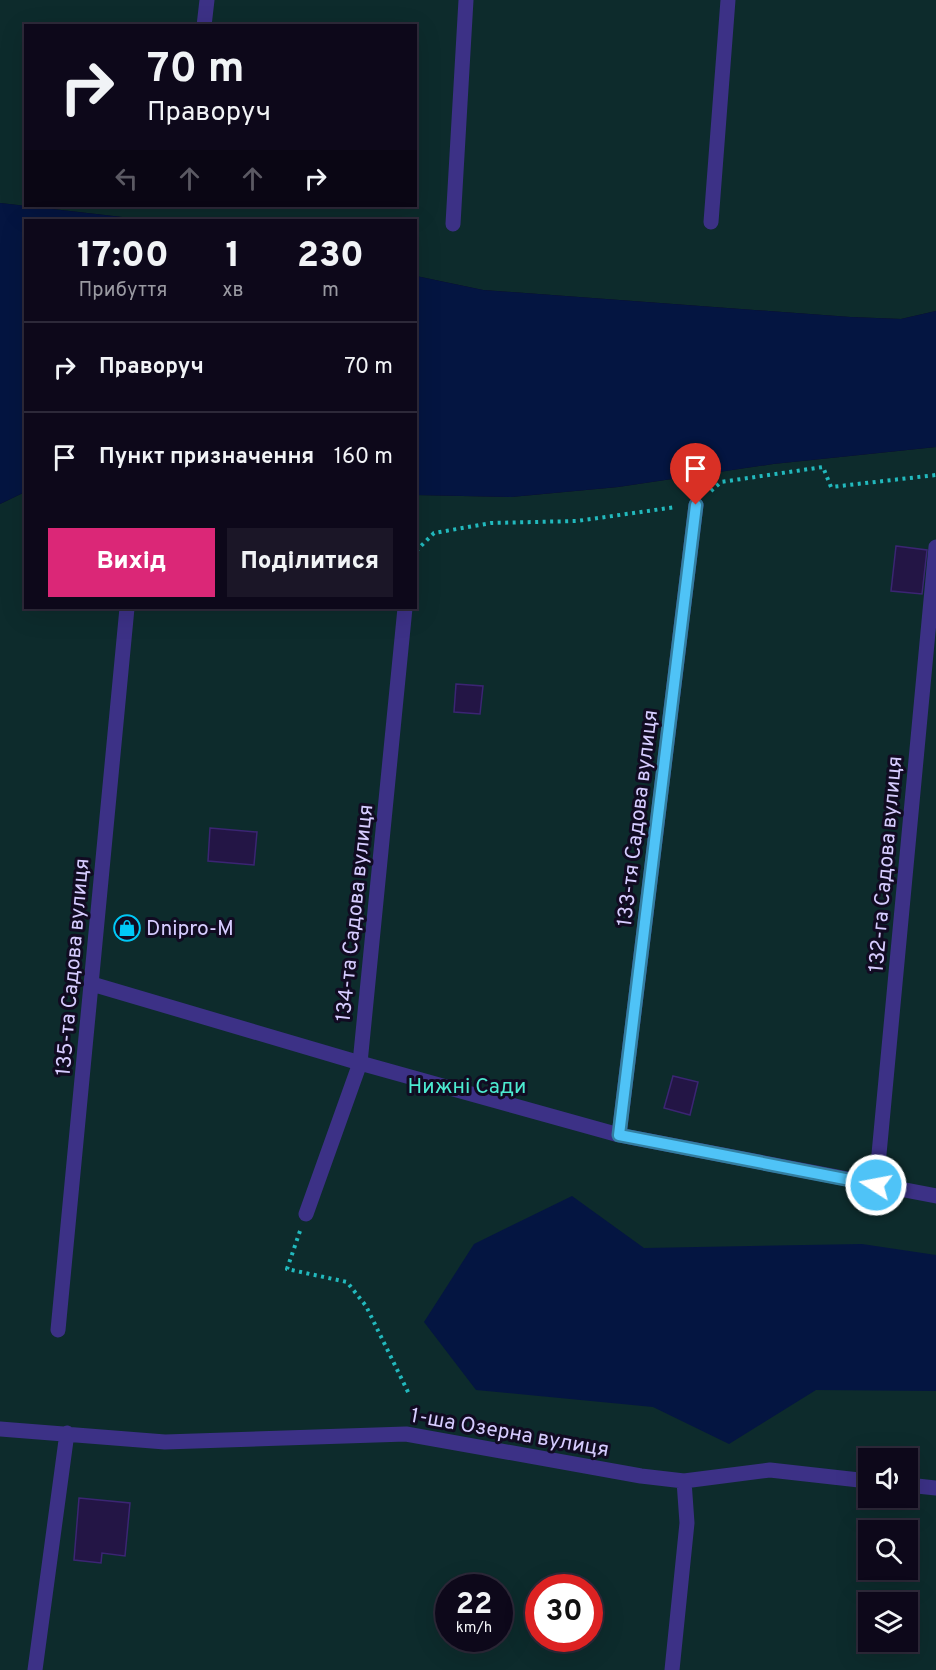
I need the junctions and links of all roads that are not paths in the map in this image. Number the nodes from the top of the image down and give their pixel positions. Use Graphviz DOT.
graph roads {
  1 [pos="207,0"];
  2 [pos="466,0"];
  3 [pos="728,0"];
  4 [pos="204,24"];
  5 [pos="711,222"];
  6 [pos="453,224"];
  7 [pos="696,505"];
  8 [pos="936,547"];
  9 [pos="127,609"];
  10 [pos="405,609"];
  11 [pos="92,984"];
  12 [pos="360,1063"];
  13 [pos="619,1135"];
  14 [pos="876,1185"];
  15 [pos="936,1196"];
  16 [pos="306,1214"];
  17 [pos="58,1330"];
  18 [pos="0,1429"];
  19 [pos="67,1433"];
  20 [pos="684,1480"];
  21 [pos="858,1480"];
  22 [pos="918,1486"];
  23 [pos="936,1488"];
  24 [pos="35,1670"];
  25 [pos="672,1670"];
  1 -- 4 [label="street"];
  2 -- 6 [label="street"];
  3 -- 5 [label="street"];
  7 -- 13 [label="street, 133-тя Садова вулиця"];
  8 -- 14 [label="street, 132-га Садова вулиця"];
  9 -- 11 [label="street, 135-та Садова вулиця"];
  10 -- 12 [label="street, 134-та Садова вулиця"];
  11 -- 12 [label="street"];
  11 -- 17 [label="street, 135-та Садова вулиця"];
  12 -- 13 [label="street"];
  12 -- 16 [label="street, 134-та Садова вулиця"];
  13 -- 14 [label="street"];
  14 -- 15 [label="street"];
  18 -- 19 [label="street, 1-ша Озерна вулиця"];
  19 -- 20 [label="street, 1-ша Озерна вулиця"];
  19 -- 24 [label="street"];
  20 -- 21 [label="street, 1-ша Озерна вулиця"];
  20 -- 25 [label="street"];
  22 -- 23 [label="street"];
}
